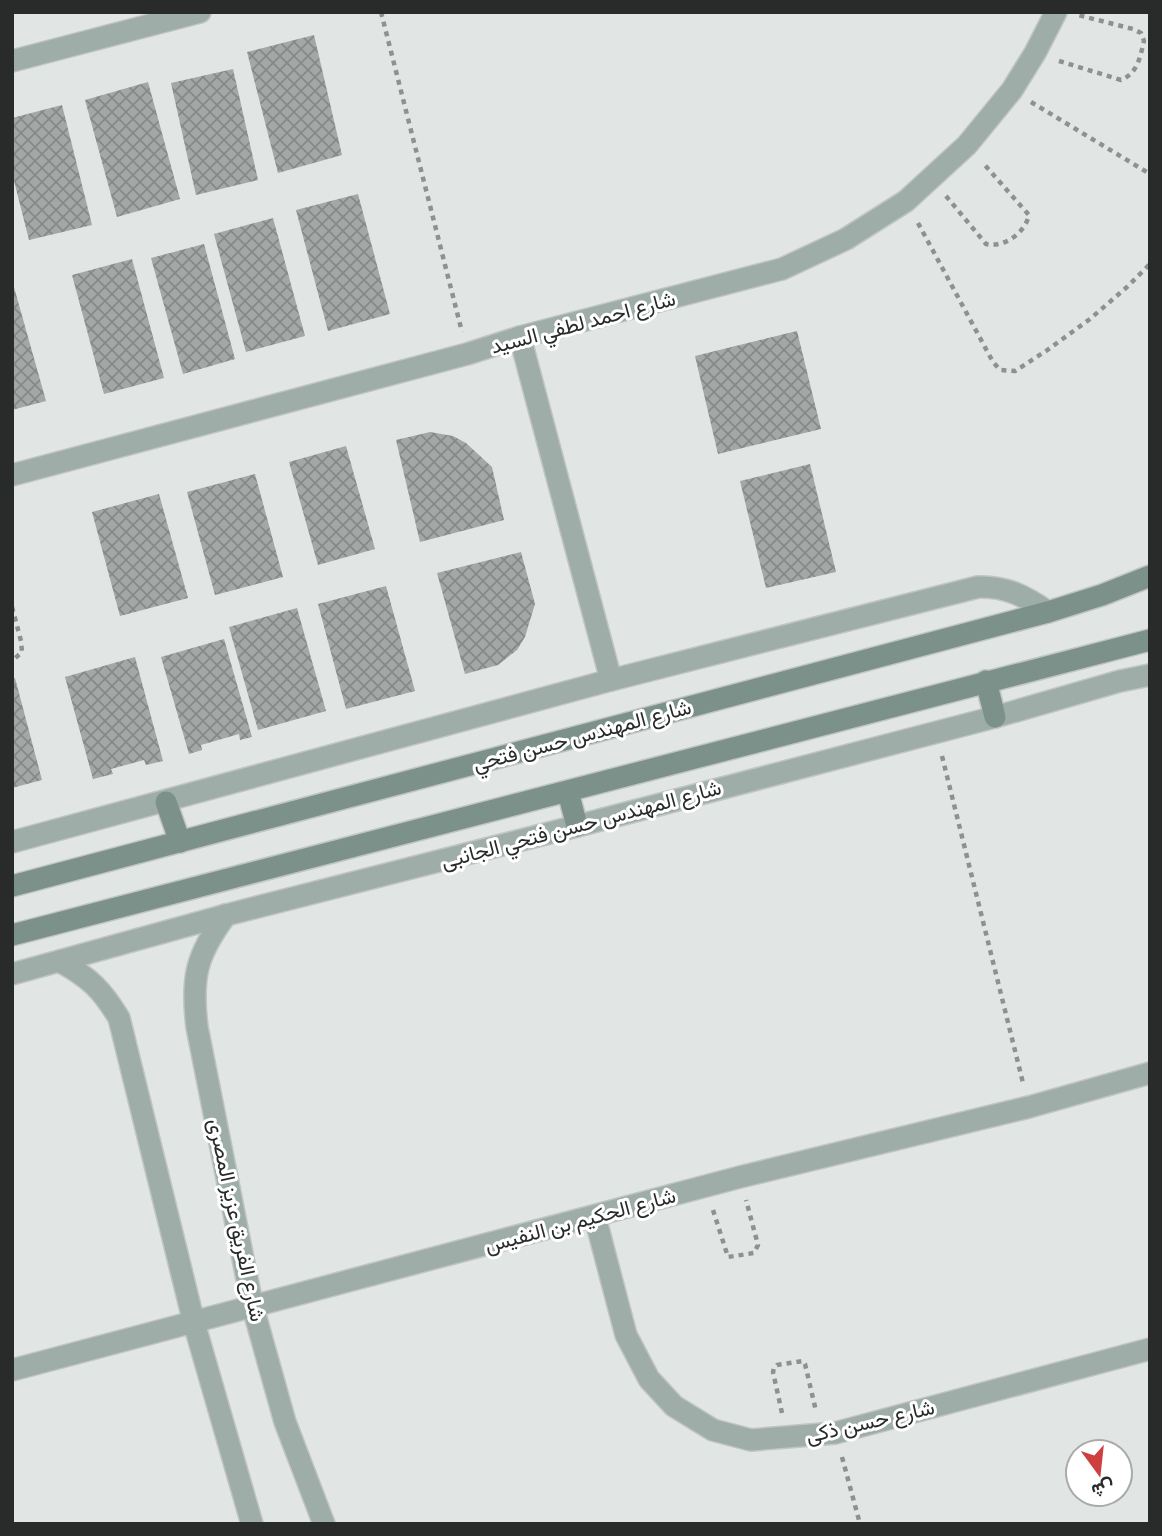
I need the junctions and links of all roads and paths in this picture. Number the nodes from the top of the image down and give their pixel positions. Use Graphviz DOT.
graph roads {
  1 [pos="200,12"];
  2 [pos="381,12"];
  3 [pos="1056,12"];
  4 [pos="1066,12"];
  5 [pos="1035,53"];
  6 [pos="12,61"];
  7 [pos="1012,90"];
  8 [pos="967,145"];
  9 [pos="1150,174"];
  10 [pos="932,179"];
  11 [pos="906,201"];
  12 [pos="1150,264"];
  13 [pos="520,337"];
  14 [pos="467,354"];
  15 [pos="12,475"];
  16 [pos="1150,576"];
  17 [pos="12,607"];
  18 [pos="1048,611"];
  19 [pos="1150,640"];
  20 [pos="12,661"];
  21 [pos="1150,676"];
  22 [pos="611,680"];
  23 [pos="986,681"];
  24 [pos="995,717"];
  25 [pos="936,731"];
  26 [pos="568,792"];
  27 [pos="166,802"];
  28 [pos="577,826"];
  29 [pos="12,842"];
  30 [pos="180,842"];
  31 [pos="12,886"];
  32 [pos="226,915"];
  33 [pos="12,935"];
  34 [pos="61,962"];
  35 [pos="12,974"];
  36 [pos="1150,1073"];
  37 [pos="1029,1107"];
  38 [pos="740,1177"];
  39 [pos="706,1186"];
  40 [pos="595,1217"];
  41 [pos="253,1304"];
  42 [pos="194,1323"];
  43 [pos="1150,1349"];
  44 [pos="12,1370"];
  45 [pos="828,1434"];
  46 [pos="788,1439"];
  47 [pos="252,1524"];
  48 [pos="324,1524"];
  49 [pos="860,1524"];
  1 -- 6 [label="street"];
  2 -- 14 [label="path"];
  3 -- 5 [label="street, شارع احمد لطفي السيد"];
  4 -- 5 [label="path"];
  5 -- 7 [label="street, شارع احمد لطفي السيد"];
  7 -- 8 [label="street, شارع احمد لطفي السيد"];
  7 -- 9 [label="path"];
  8 -- 10 [label="street, شارع احمد لطفي السيد"];
  8 -- 10 [label="path"];
  10 -- 11 [label="street, شارع احمد لطفي السيد"];
  11 -- 12 [label="path"];
  11 -- 13 [label="street, شارع احمد لطفي السيد"];
  13 -- 14 [label="street, شارع احمد لطفي السيد"];
  13 -- 22 [label="street"];
  14 -- 15 [label="street, شارع احمد لطفي السيد"];
  16 -- 18 [label="main road, شارع المهندس حسن فتحي"];
  17 -- 20 [label="path"];
  18 -- 22 [label="street"];
  18 -- 30 [label="main road, شارع المهندس حسن فتحي"];
  19 -- 23 [label="main road"];
  21 -- 24 [label="street, شارع المهندس حسن فتحي الجانبى"];
  22 -- 27 [label="street"];
  23 -- 24 [label="main road"];
  23 -- 26 [label="main road"];
  24 -- 25 [label="street, شارع المهندس حسن فتحي الجانبى"];
  25 -- 28 [label="street, شارع المهندس حسن فتحي الجانبى"];
  25 -- 37 [label="path"];
  26 -- 28 [label="main road"];
  26 -- 33 [label="main road"];
  27 -- 29 [label="street"];
  27 -- 30 [label="main road"];
  28 -- 32 [label="street, شارع المهندس حسن فتحي الجانبى"];
  30 -- 31 [label="main road, شارع المهندس حسن فتحي"];
  32 -- 34 [label="street, شارع المهندس حسن فتحي الجانبى"];
  32 -- 41 [label="street, شارع الفريق عزيز المصرى"];
  34 -- 35 [label="street, شارع المهندس حسن فتحي الجانبى"];
  34 -- 42 [label="street"];
  36 -- 37 [label="street, شارع الحكيم بن النفيس"];
  37 -- 38 [label="street, شارع الحكيم بن النفيس"];
  38 -- 39 [label="street, شارع الحكيم بن النفيس"];
  38 -- 39 [label="path"];
  39 -- 40 [label="street, شارع الحكيم بن النفيس"];
  40 -- 41 [label="street, شارع الحكيم بن النفيس"];
  40 -- 46 [label="street, شارع حسن ذكى"];
  41 -- 42 [label="street, شارع الحكيم بن النفيس"];
  41 -- 48 [label="street, شارع الفريق عزيز المصرى"];
  42 -- 44 [label="street, شارع الحكيم بن النفيس"];
  42 -- 47 [label="street"];
  43 -- 45 [label="street, شارع حسن ذكى"];
  45 -- 46 [label="street, شارع حسن ذكى"];
  45 -- 46 [label="path"];
  45 -- 49 [label="path"];
}
